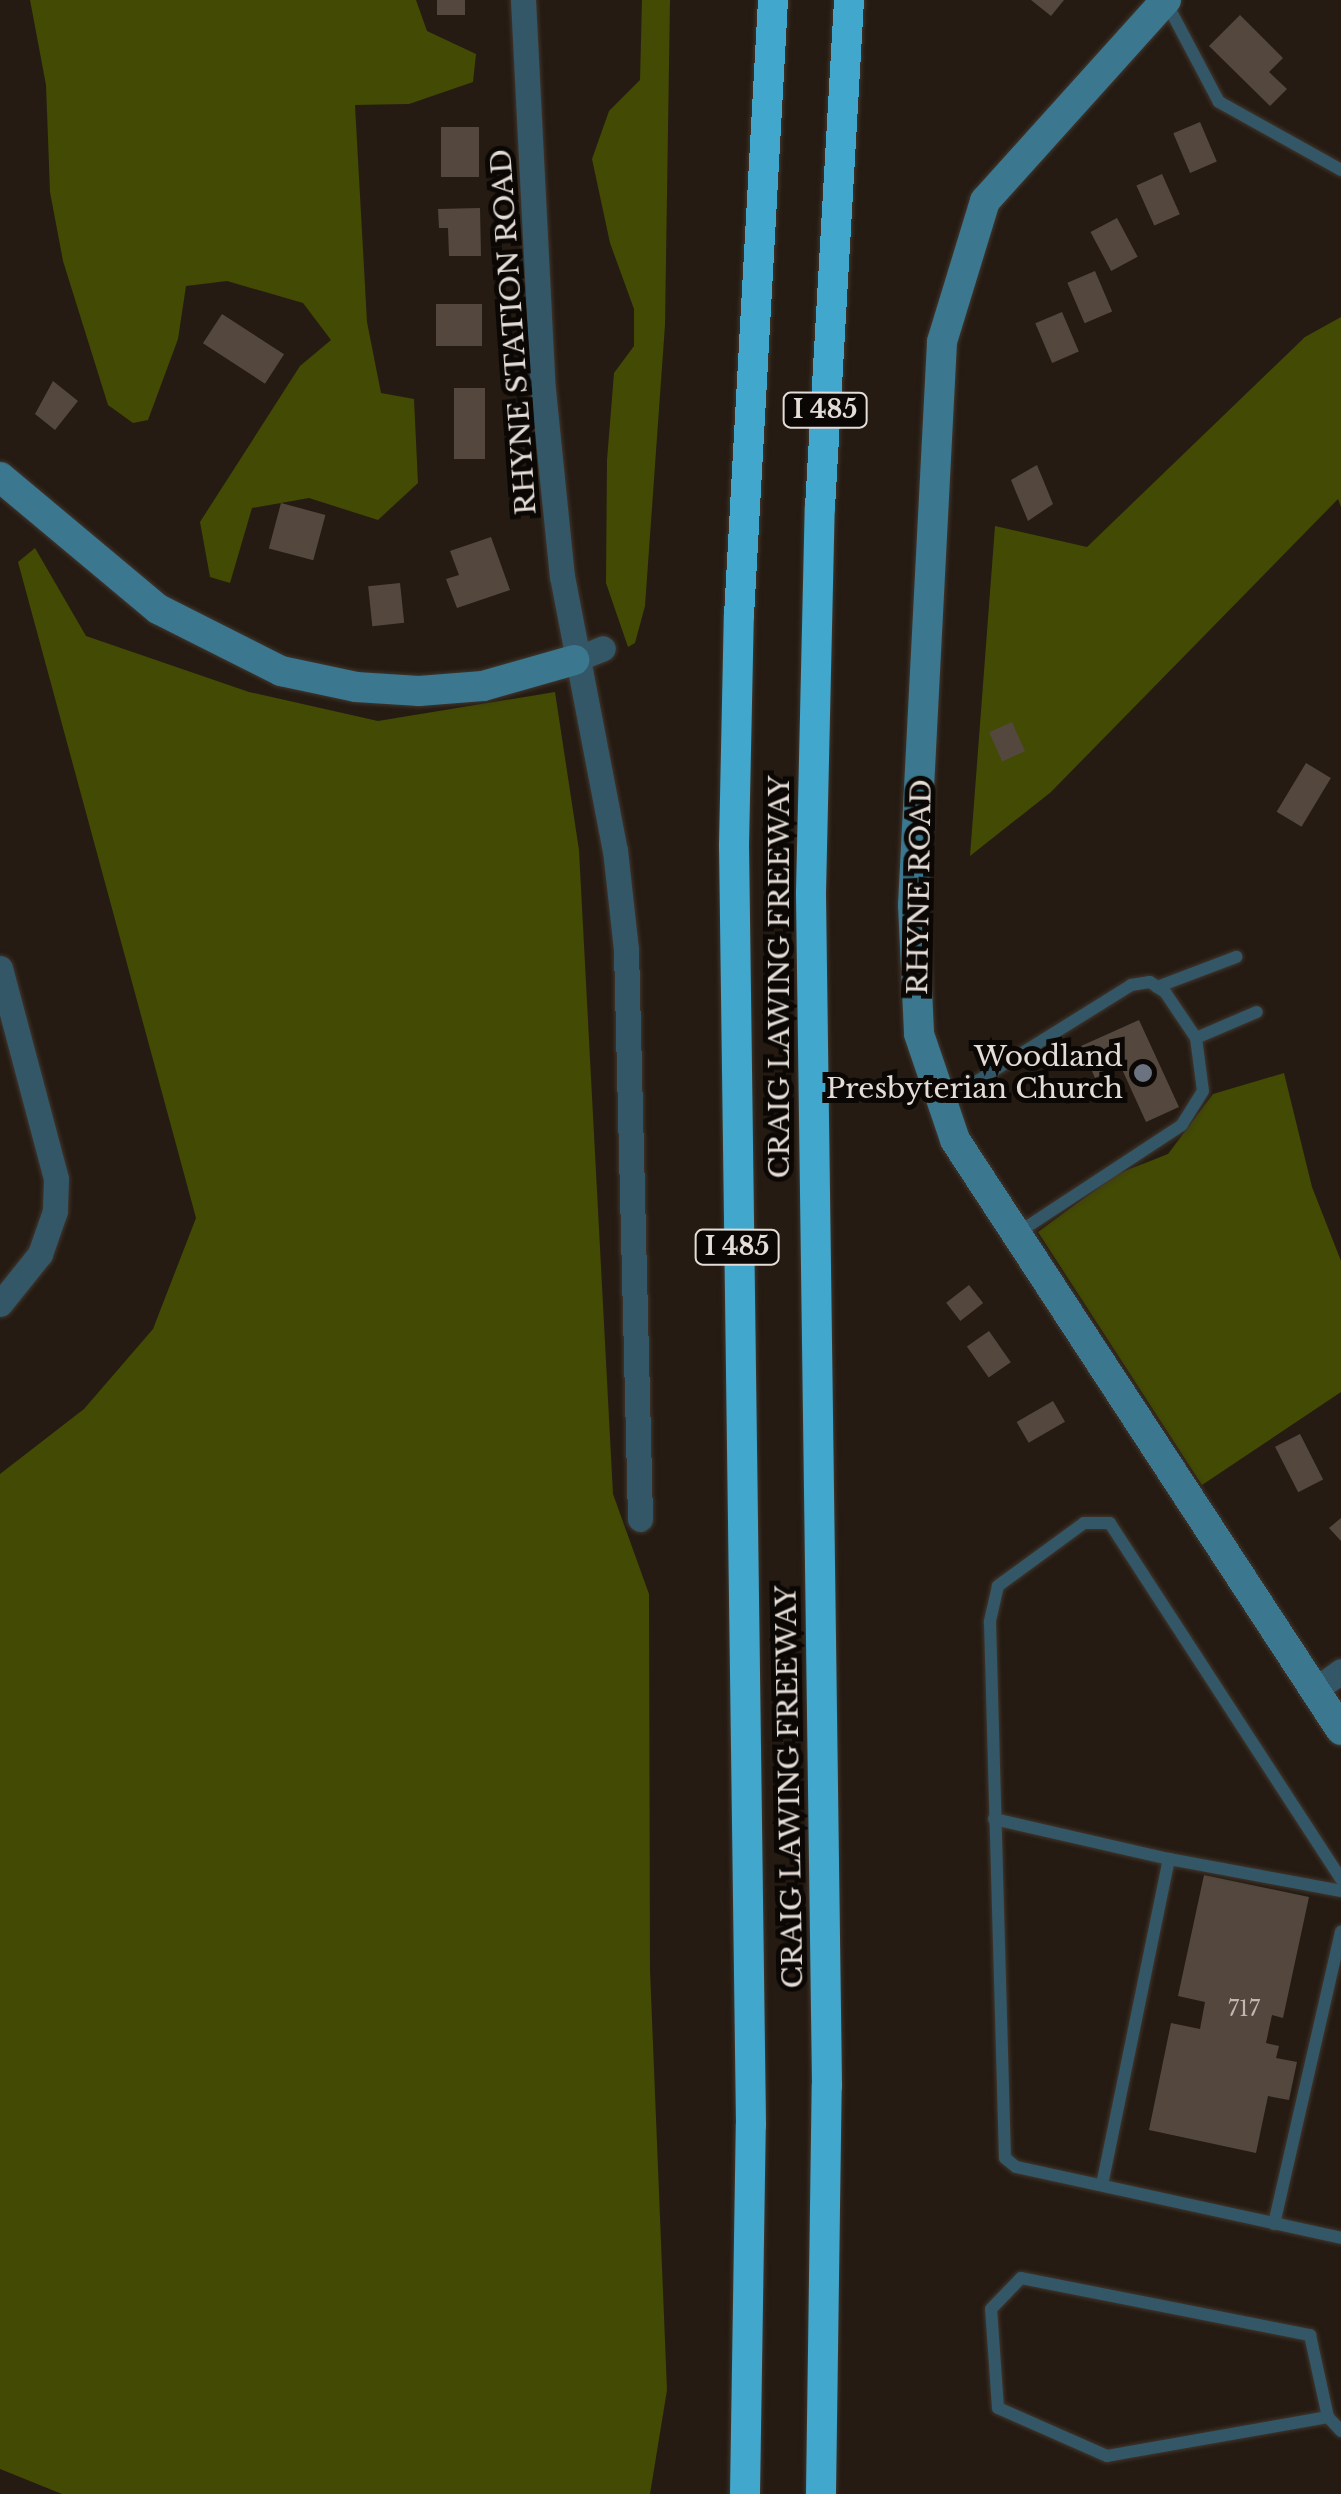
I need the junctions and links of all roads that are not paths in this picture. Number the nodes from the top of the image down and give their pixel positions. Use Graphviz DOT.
graph roads {
  1 [pos="523,0"];
  2 [pos="752,0"];
  3 [pos="773,0"];
  4 [pos="849,0"];
  5 [pos="868,0"];
  6 [pos="1165,0"];
  7 [pos="1341,170"];
  8 [pos="835,214"];
  9 [pos="754,290"];
  10 [pos="10,486"];
  11 [pos="603,648"];
  12 [pos="574,660"];
  13 [pos="1236,957"];
  14 [pos="0,968"];
  15 [pos="1157,986"];
  16 [pos="1257,1012"];
  17 [pos="1196,1038"];
  18 [pos="942,1102"];
  19 [pos="1016,1234"];
  20 [pos="0,1304"];
  21 [pos="640,1520"];
  22 [pos="1341,1671"];
  23 [pos="1315,1690"];
  24 [pos="1341,1730"];
  25 [pos="994,1818"];
  26 [pos="1169,1859"];
  27 [pos="1341,1879"];
  28 [pos="1341,1891"];
  29 [pos="1341,1932"];
  30 [pos="1102,2184"];
  31 [pos="1274,2224"];
  32 [pos="1341,2238"];
  33 [pos="1328,2417"];
  34 [pos="1341,2431"];
  35 [pos="745,2494"];
  36 [pos="821,2494"];
  1 -- 12 [label="street, RHYNE STATION ROAD"];
  2 -- 9 [label="highway"];
  3 -- 9 [label="highway, CRAIG LAWING FREEWAY / I 485"];
  4 -- 8 [label="highway, CRAIG LAWING FREEWAY / I 485"];
  5 -- 8 [label="highway"];
  6 -- 7 [label="lane"];
  6 -- 18 [label="street, RHYNE ROAD"];
  8 -- 36 [label="highway, CRAIG LAWING FREEWAY / I 485"];
  9 -- 35 [label="highway, CRAIG LAWING FREEWAY / I 485"];
  10 -- 12 [label="street"];
  11 -- 12 [label="street"];
  12 -- 21 [label="street, RHYNE STATION ROAD"];
  13 -- 15 [label="lane"];
  14 -- 20 [label="street"];
  15 -- 17 [label="lane"];
  15 -- 18 [label="lane"];
  16 -- 17 [label="lane"];
  17 -- 19 [label="lane"];
  18 -- 19 [label="street, RHYNE ROAD"];
  19 -- 23 [label="street, RHYNE ROAD"];
  22 -- 23 [label="street"];
  23 -- 24 [label="street, RHYNE ROAD"];
  25 -- 26 [label="lane"];
  25 -- 27 [label="lane"];
  25 -- 30 [label="lane"];
  26 -- 28 [label="lane"];
  26 -- 30 [label="lane"];
  29 -- 31 [label="lane"];
  30 -- 31 [label="lane"];
  31 -- 32 [label="lane"];
  33 -- 33 [label="lane"];
  33 -- 34 [label="lane"];
}
